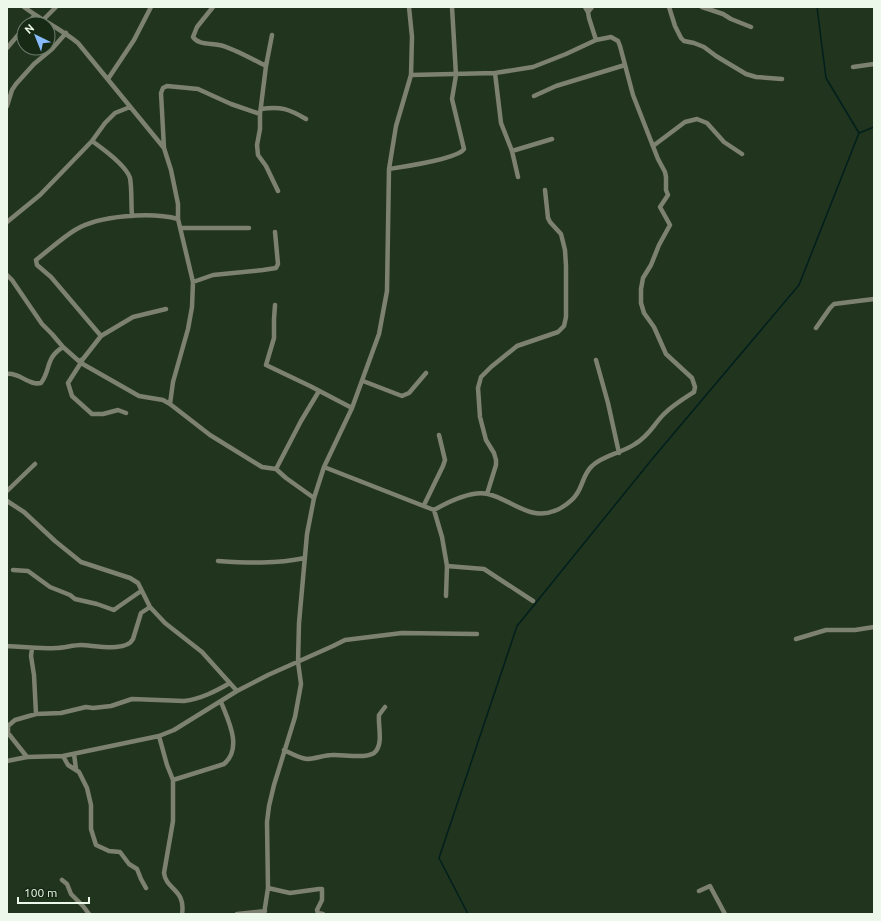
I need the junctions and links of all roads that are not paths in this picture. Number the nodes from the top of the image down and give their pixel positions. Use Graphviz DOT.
graph roads {
  1 [pos="24,7"];
  2 [pos="56,7"];
  3 [pos="151,7"];
  4 [pos="213,7"];
  5 [pos="409,7"];
  6 [pos="452,7"];
  7 [pos="585,7"];
  8 [pos="592,7"];
  9 [pos="669,7"];
  10 [pos="702,7"];
  11 [pos="588,12"];
  12 [pos="35,15"];
  13 [pos="47,16"];
  14 [pos="56,27"];
  15 [pos="751,27"];
  16 [pos="66,33"];
  17 [pos="272,35"];
  18 [pos="16,37"];
  19 [pos="596,40"];
  20 [pos="7,48"];
  21 [pos="874,64"];
  22 [pos="625,65"];
  23 [pos="266,66"];
  24 [pos="853,67"];
  25 [pos="495,74"];
  26 [pos="411,75"];
  27 [pos="456,75"];
  28 [pos="782,79"];
  29 [pos="108,80"];
  30 [pos="534,96"];
  31 [pos="7,106"];
  32 [pos="130,107"];
  33 [pos="261,111"];
  34 [pos="306,119"];
  35 [pos="552,139"];
  36 [pos="92,141"];
  37 [pos="653,146"];
  38 [pos="164,148"];
  39 [pos="512,151"];
  40 [pos="742,154"];
  41 [pos="389,169"];
  42 [pos="518,177"];
  43 [pos="545,190"];
  44 [pos="278,192"];
  45 [pos="132,216"];
  46 [pos="178,219"];
  47 [pos="7,222"];
  48 [pos="181,228"];
  49 [pos="249,228"];
  50 [pos="275,232"];
  51 [pos="7,276"];
  52 [pos="192,282"];
  53 [pos="874,299"];
  54 [pos="275,305"];
  55 [pos="166,309"];
  56 [pos="816,328"];
  57 [pos="101,336"];
  58 [pos="63,347"];
  59 [pos="596,360"];
  60 [pos="81,361"];
  61 [pos="426,373"];
  62 [pos="7,374"];
  63 [pos="363,381"];
  64 [pos="319,391"];
  65 [pos="170,404"];
  66 [pos="352,408"];
  67 [pos="126,413"];
  68 [pos="439,435"];
  69 [pos="619,453"];
  70 [pos="35,464"];
  71 [pos="324,467"];
  72 [pos="276,469"];
  73 [pos="7,491"];
  74 [pos="487,494"];
  75 [pos="314,498"];
  76 [pos="7,501"];
  77 [pos="424,505"];
  78 [pos="434,510"];
  79 [pos="305,558"];
  80 [pos="218,561"];
  81 [pos="447,566"];
  82 [pos="14,570"];
  83 [pos="142,591"];
  84 [pos="446,596"];
  85 [pos="533,600"];
  86 [pos="150,606"];
  87 [pos="874,627"];
  88 [pos="477,634"];
  89 [pos="796,639"];
  90 [pos="7,646"];
  91 [pos="32,648"];
  92 [pos="298,662"];
  93 [pos="230,683"];
  94 [pos="237,691"];
  95 [pos="221,702"];
  96 [pos="385,707"];
  97 [pos="36,714"];
  98 [pos="159,736"];
  99 [pos="284,750"];
  100 [pos="74,754"];
  101 [pos="63,756"];
  102 [pos="27,757"];
  103 [pos="7,761"];
  104 [pos="76,769"];
  105 [pos="173,780"];
  106 [pos="62,880"];
  107 [pos="146,888"];
  108 [pos="268,888"];
  109 [pos="698,891"];
  110 [pos="265,913"];
  111 [pos="89,914"];
  112 [pos="182,914"];
  113 [pos="237,914"];
  114 [pos="323,914"];
  115 [pos="725,914"];
  1 -- 12 [label="street"];
  2 -- 13 [label="street"];
  3 -- 29 [label="street"];
  4 -- 23 [label="street"];
  5 -- 26 [label="street"];
  6 -- 27 [label="street"];
  7 -- 11 [label="street"];
  8 -- 11 [label="street"];
  9 -- 28 [label="street"];
  10 -- 15 [label="street"];
  11 -- 19 [label="street"];
  14 -- 16 [label="street"];
  16 -- 29 [label="street"];
  16 -- 31 [label="street"];
  17 -- 23 [label="street"];
  18 -- 20 [label="street"];
  19 -- 22 [label="street"];
  19 -- 25 [label="street"];
  21 -- 24 [label="street"];
  22 -- 30 [label="street"];
  22 -- 37 [label="street"];
  23 -- 33 [label="street"];
  25 -- 27 [label="street"];
  25 -- 39 [label="street"];
  26 -- 27 [label="street"];
  26 -- 41 [label="street"];
  27 -- 41 [label="street"];
  29 -- 32 [label="street"];
  32 -- 36 [label="street"];
  32 -- 38 [label="street"];
  33 -- 34 [label="street"];
  33 -- 38 [label="street"];
  33 -- 44 [label="street"];
  35 -- 39 [label="street"];
  36 -- 45 [label="street"];
  36 -- 47 [label="street"];
  37 -- 40 [label="street"];
  37 -- 69 [label="street"];
  38 -- 46 [label="street"];
  39 -- 42 [label="street"];
  41 -- 63 [label="street"];
  43 -- 74 [label="street"];
  45 -- 46 [label="street"];
  45 -- 57 [label="street"];
  46 -- 48 [label="street"];
  48 -- 49 [label="street"];
  48 -- 52 [label="street"];
  50 -- 52 [label="street"];
  51 -- 58 [label="street"];
  52 -- 65 [label="street"];
  53 -- 56 [label="street"];
  54 -- 64 [label="street"];
  55 -- 57 [label="street"];
  57 -- 60 [label="street"];
  58 -- 60 [label="street"];
  58 -- 62 [label="street"];
  59 -- 69 [label="street"];
  60 -- 65 [label="street"];
  60 -- 67 [label="street"];
  61 -- 63 [label="street"];
  63 -- 66 [label="street"];
  64 -- 66 [label="street"];
  64 -- 72 [label="street"];
  65 -- 72 [label="street"];
  66 -- 71 [label="street"];
  68 -- 77 [label="street"];
  69 -- 74 [label="street"];
  70 -- 73 [label="street"];
  71 -- 75 [label="street"];
  71 -- 77 [label="street"];
  72 -- 75 [label="street"];
  74 -- 78 [label="street"];
  75 -- 79 [label="street"];
  76 -- 83 [label="street"];
  77 -- 78 [label="street"];
  78 -- 81 [label="street"];
  79 -- 80 [label="street"];
  79 -- 92 [label="street"];
  81 -- 84 [label="street"];
  81 -- 85 [label="street"];
  82 -- 83 [label="street"];
  83 -- 86 [label="street"];
  86 -- 91 [label="street"];
  86 -- 93 [label="street"];
  87 -- 89 [label="street"];
  88 -- 92 [label="street"];
  90 -- 91 [label="street"];
  91 -- 97 [label="street"];
  92 -- 94 [label="street"];
  92 -- 99 [label="street"];
  93 -- 94 [label="street"];
  93 -- 97 [label="street"];
  94 -- 95 [label="street"];
  95 -- 98 [label="street"];
  95 -- 105 [label="street"];
  96 -- 99 [label="street"];
  97 -- 102 [label="street"];
  98 -- 100 [label="street"];
  98 -- 105 [label="street"];
  99 -- 108 [label="street"];
  100 -- 101 [label="street"];
  100 -- 104 [label="street"];
  101 -- 102 [label="street"];
  101 -- 104 [label="street"];
  102 -- 103 [label="street"];
  104 -- 107 [label="street"];
  105 -- 112 [label="street"];
  106 -- 111 [label="street"];
  108 -- 110 [label="street"];
  108 -- 114 [label="street"];
  109 -- 115 [label="street"];
  110 -- 113 [label="street"];
}
